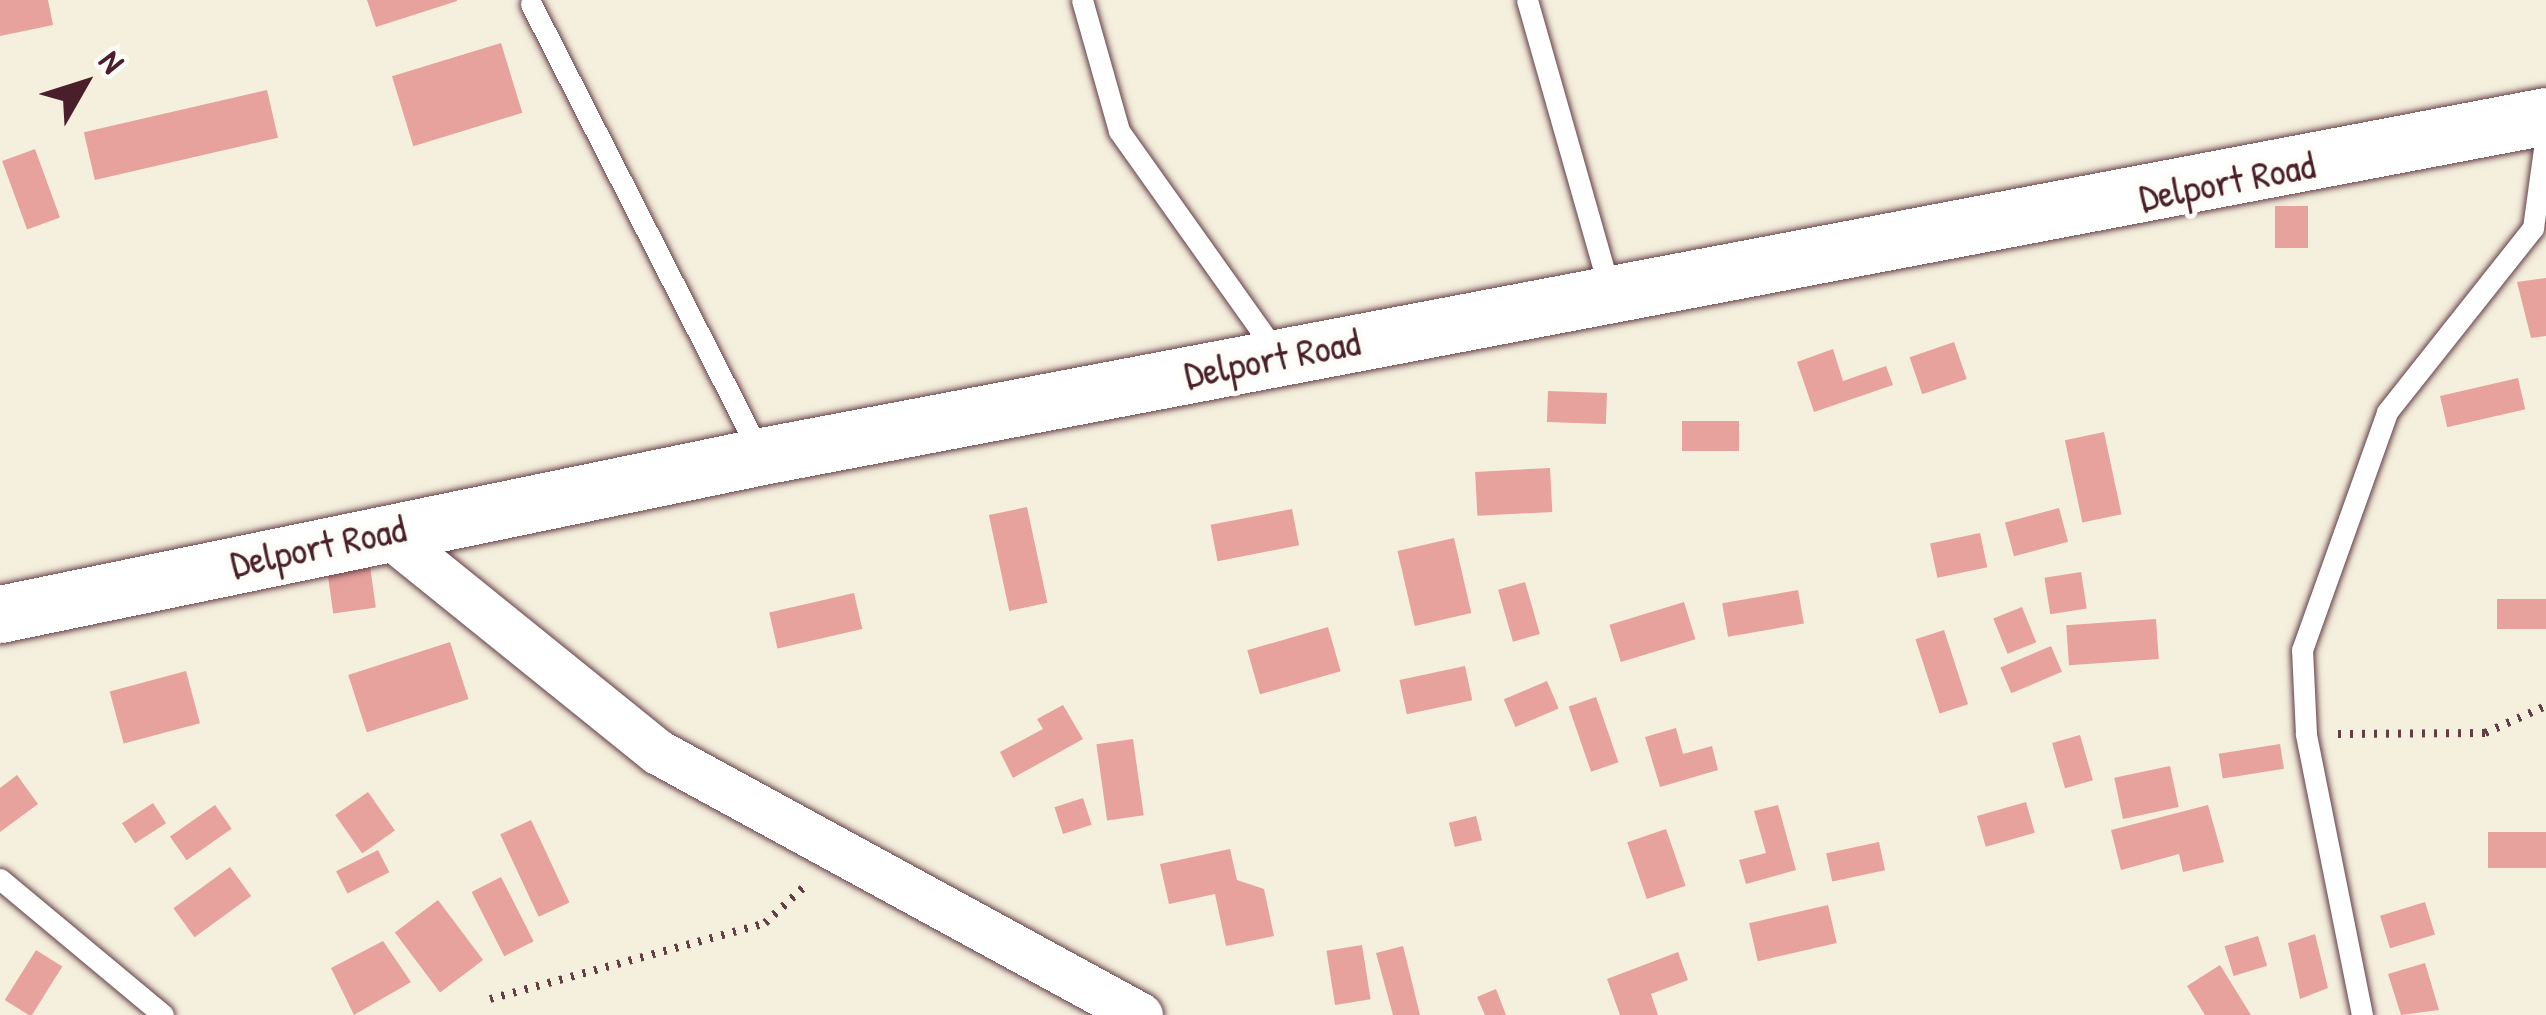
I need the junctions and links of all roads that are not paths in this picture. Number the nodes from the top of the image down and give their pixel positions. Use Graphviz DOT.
graph roads {
  1 [pos="1082,0"];
  2 [pos="1527,0"];
  3 [pos="531,4"];
  4 [pos="2546,116"];
  5 [pos="2546,134"];
  6 [pos="1610,292"];
  7 [pos="1280,357"];
  8 [pos="762,456"];
  9 [pos="384,531"];
  10 [pos="0,614"];
  11 [pos="0,879"];
  12 [pos="163,1015"];
  13 [pos="1139,1015"];
  14 [pos="2362,1015"];
  1 -- 7 [label="lane"];
  2 -- 6 [label="lane"];
  3 -- 8 [label="lane"];
  4 -- 6 [label="street, Delport Road"];
  5 -- 14 [label="lane"];
  6 -- 7 [label="street, Delport Road"];
  7 -- 8 [label="street, Delport Road"];
  8 -- 9 [label="street, Delport Road"];
  9 -- 10 [label="street, Delport Road"];
  9 -- 13 [label="street"];
  11 -- 12 [label="lane"];
}
